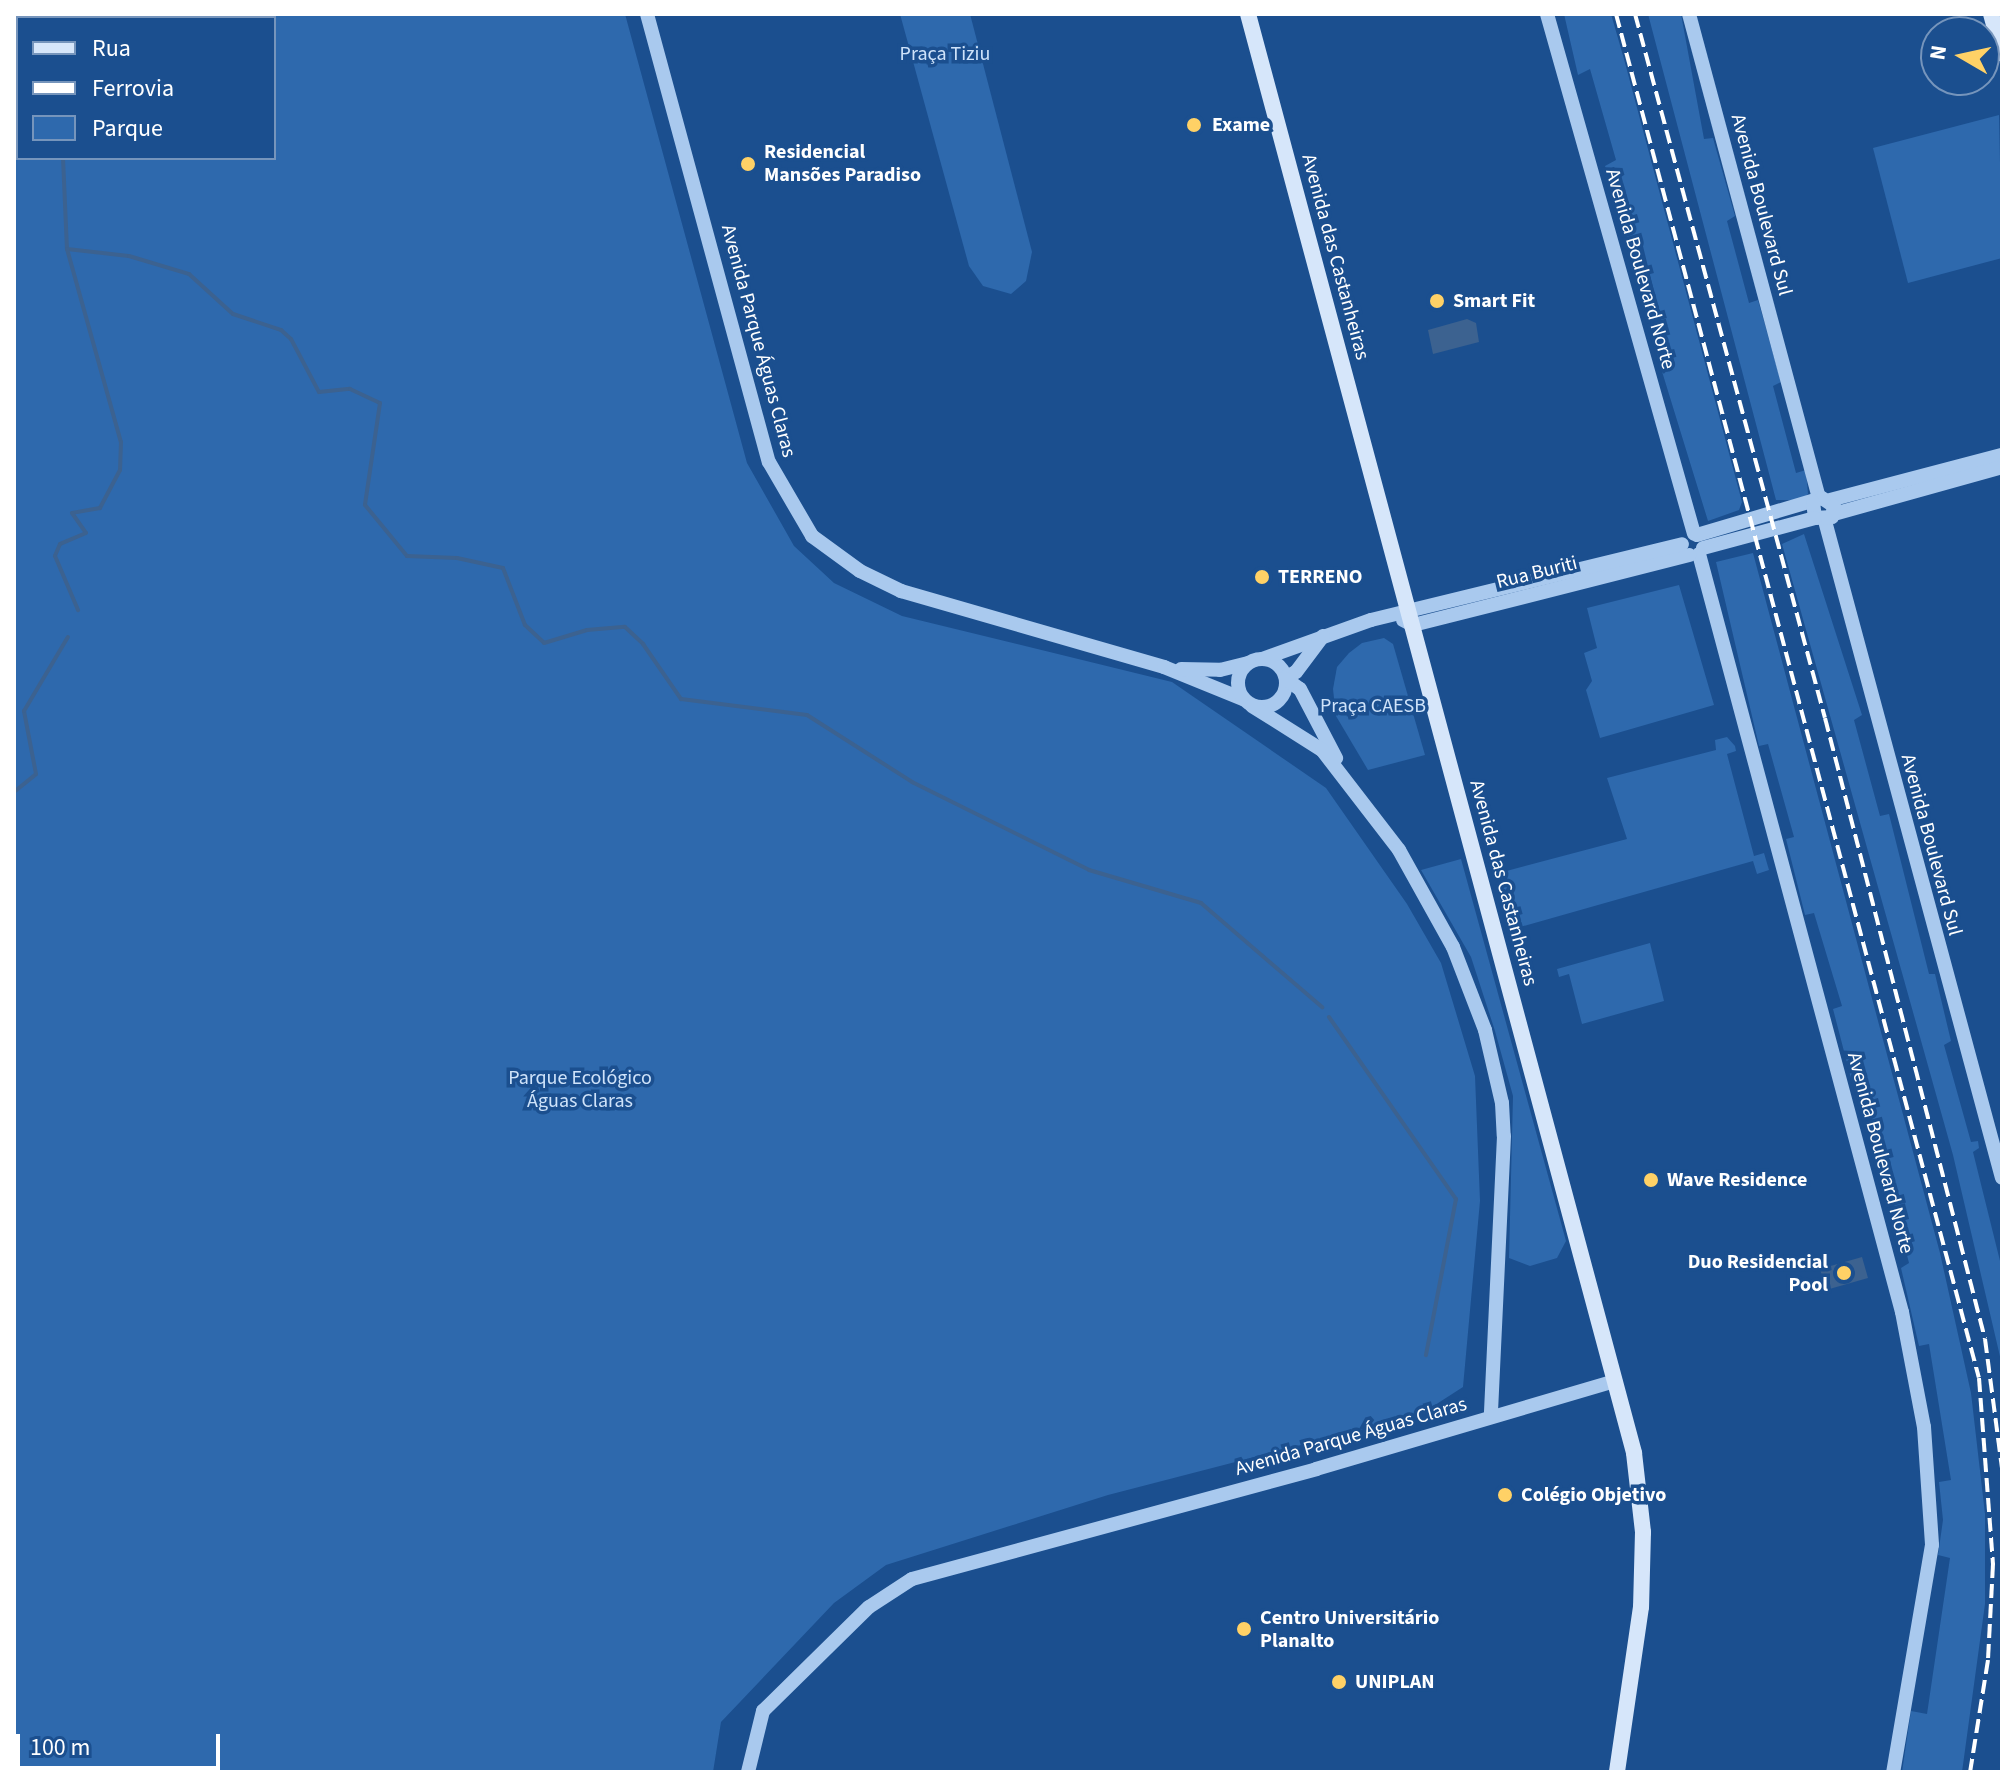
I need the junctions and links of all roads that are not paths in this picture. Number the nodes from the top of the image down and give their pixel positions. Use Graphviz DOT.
graph roads {
  1 [pos="647,14"];
  2 [pos="1248,14"];
  3 [pos="1547,14"];
  4 [pos="1689,14"];
  5 [pos="1991,14"];
  6 [pos="2002,54"];
  7 [pos="2002,455"];
  8 [pos="2002,467"];
  9 [pos="1818,510"];
  10 [pos="1698,544"];
  11 [pos="1406,617"];
  12 [pos="1323,636"];
  13 [pos="1255,661"];
  14 [pos="1164,667"];
  15 [pos="1286,678"];
  16 [pos="1247,702"];
  17 [pos="1345,776"];
  18 [pos="2002,1178"];
  19 [pos="1615,1381"];
  20 [pos="1491,1416"];
  21 [pos="748,1772"];
  22 [pos="1617,1772"];
  23 [pos="1893,1772"];
  1 -- 14 [label="street, Avenida Parque Águas Claras"];
  2 -- 11 [label="main road, Avenida das Castanheiras"];
  3 -- 10 [label="street, Avenida Boulevard Norte"];
  4 -- 9 [label="street, Avenida Boulevard Sul"];
  5 -- 6 [label="main road"];
  7 -- 9 [label="street, Rua Buriti"];
  8 -- 9 [label="street, Rua Buriti"];
  9 -- 10 [label="street, Rua Buriti"];
  9 -- 18 [label="street, Avenida Boulevard Sul"];
  10 -- 11 [label="street, Rua Buriti"];
  10 -- 23 [label="street, Avenida Boulevard Norte"];
  11 -- 12 [label="street, Rua Buriti"];
  11 -- 19 [label="main road, Avenida das Castanheiras"];
  12 -- 13 [label="street, Rua Buriti"];
  12 -- 15 [label="street"];
  13 -- 14 [label="street, Avenida Parque Águas Claras"];
  13 -- 15 [label="street"];
  13 -- 16 [label="street"];
  14 -- 16 [label="street, Avenida Parque Águas Claras"];
  15 -- 16 [label="street"];
  15 -- 17 [label="street, Avenida Parque Águas Claras"];
  16 -- 17 [label="street, Avenida Parque Águas Claras"];
  17 -- 20 [label="street, Avenida Parque Águas Claras"];
  19 -- 20 [label="street"];
  19 -- 22 [label="main road, Avenida das Castanheiras"];
  20 -- 21 [label="street, Avenida Parque Águas Claras"];
}
